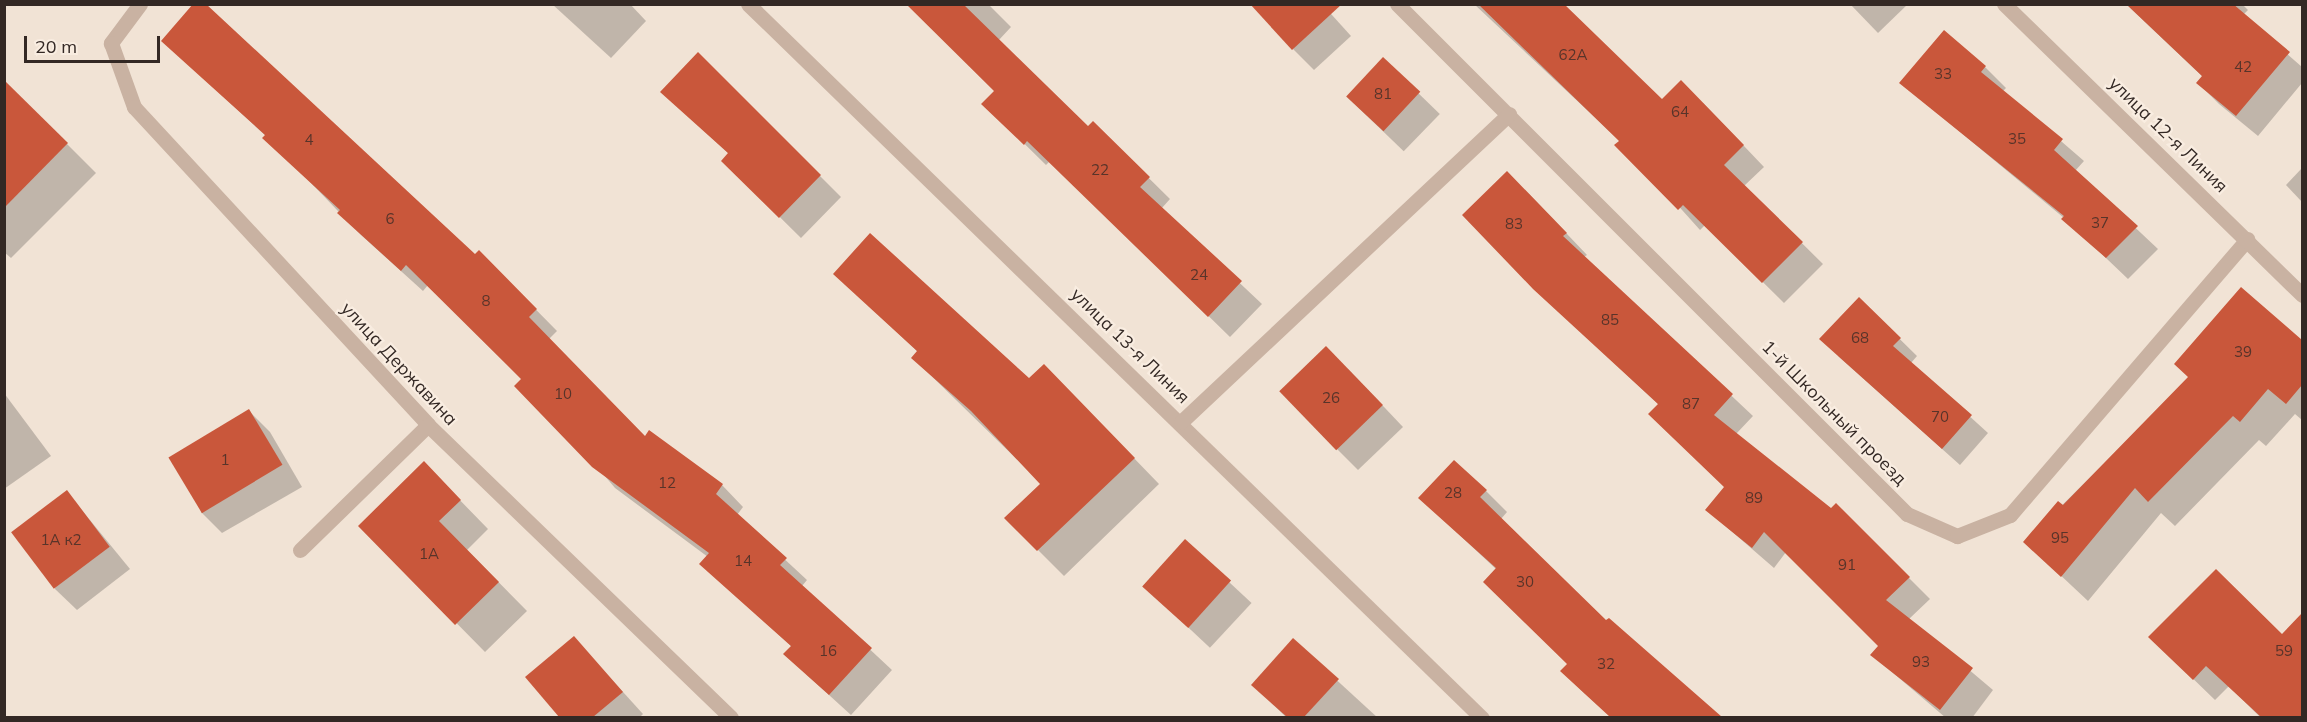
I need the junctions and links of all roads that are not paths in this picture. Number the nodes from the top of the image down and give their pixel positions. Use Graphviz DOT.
graph roads {
  1 [pos="140,4"];
  2 [pos="748,4"];
  3 [pos="1396,4"];
  4 [pos="2004,4"];
  5 [pos="1509,114"];
  6 [pos="2247,239"];
  7 [pos="2302,295"];
  8 [pos="1181,422"];
  9 [pos="428,425"];
  10 [pos="300,550"];
  11 [pos="731,717"];
  12 [pos="1482,717"];
  1 -- 9 [label="lane, улица Державина"];
  2 -- 8 [label="lane, улица 13-я Линия"];
  3 -- 5 [label="lane, 1-й Школьный проезд"];
  4 -- 6 [label="lane, улица 12-я Линия"];
  5 -- 6 [label="lane, 1-й Школьный проезд"];
  5 -- 8 [label="lane"];
  6 -- 7 [label="lane, улица 12-я Линия"];
  8 -- 12 [label="lane, улица 13-я Линия"];
  9 -- 10 [label="lane"];
  9 -- 11 [label="lane, улица Державина"];
}
